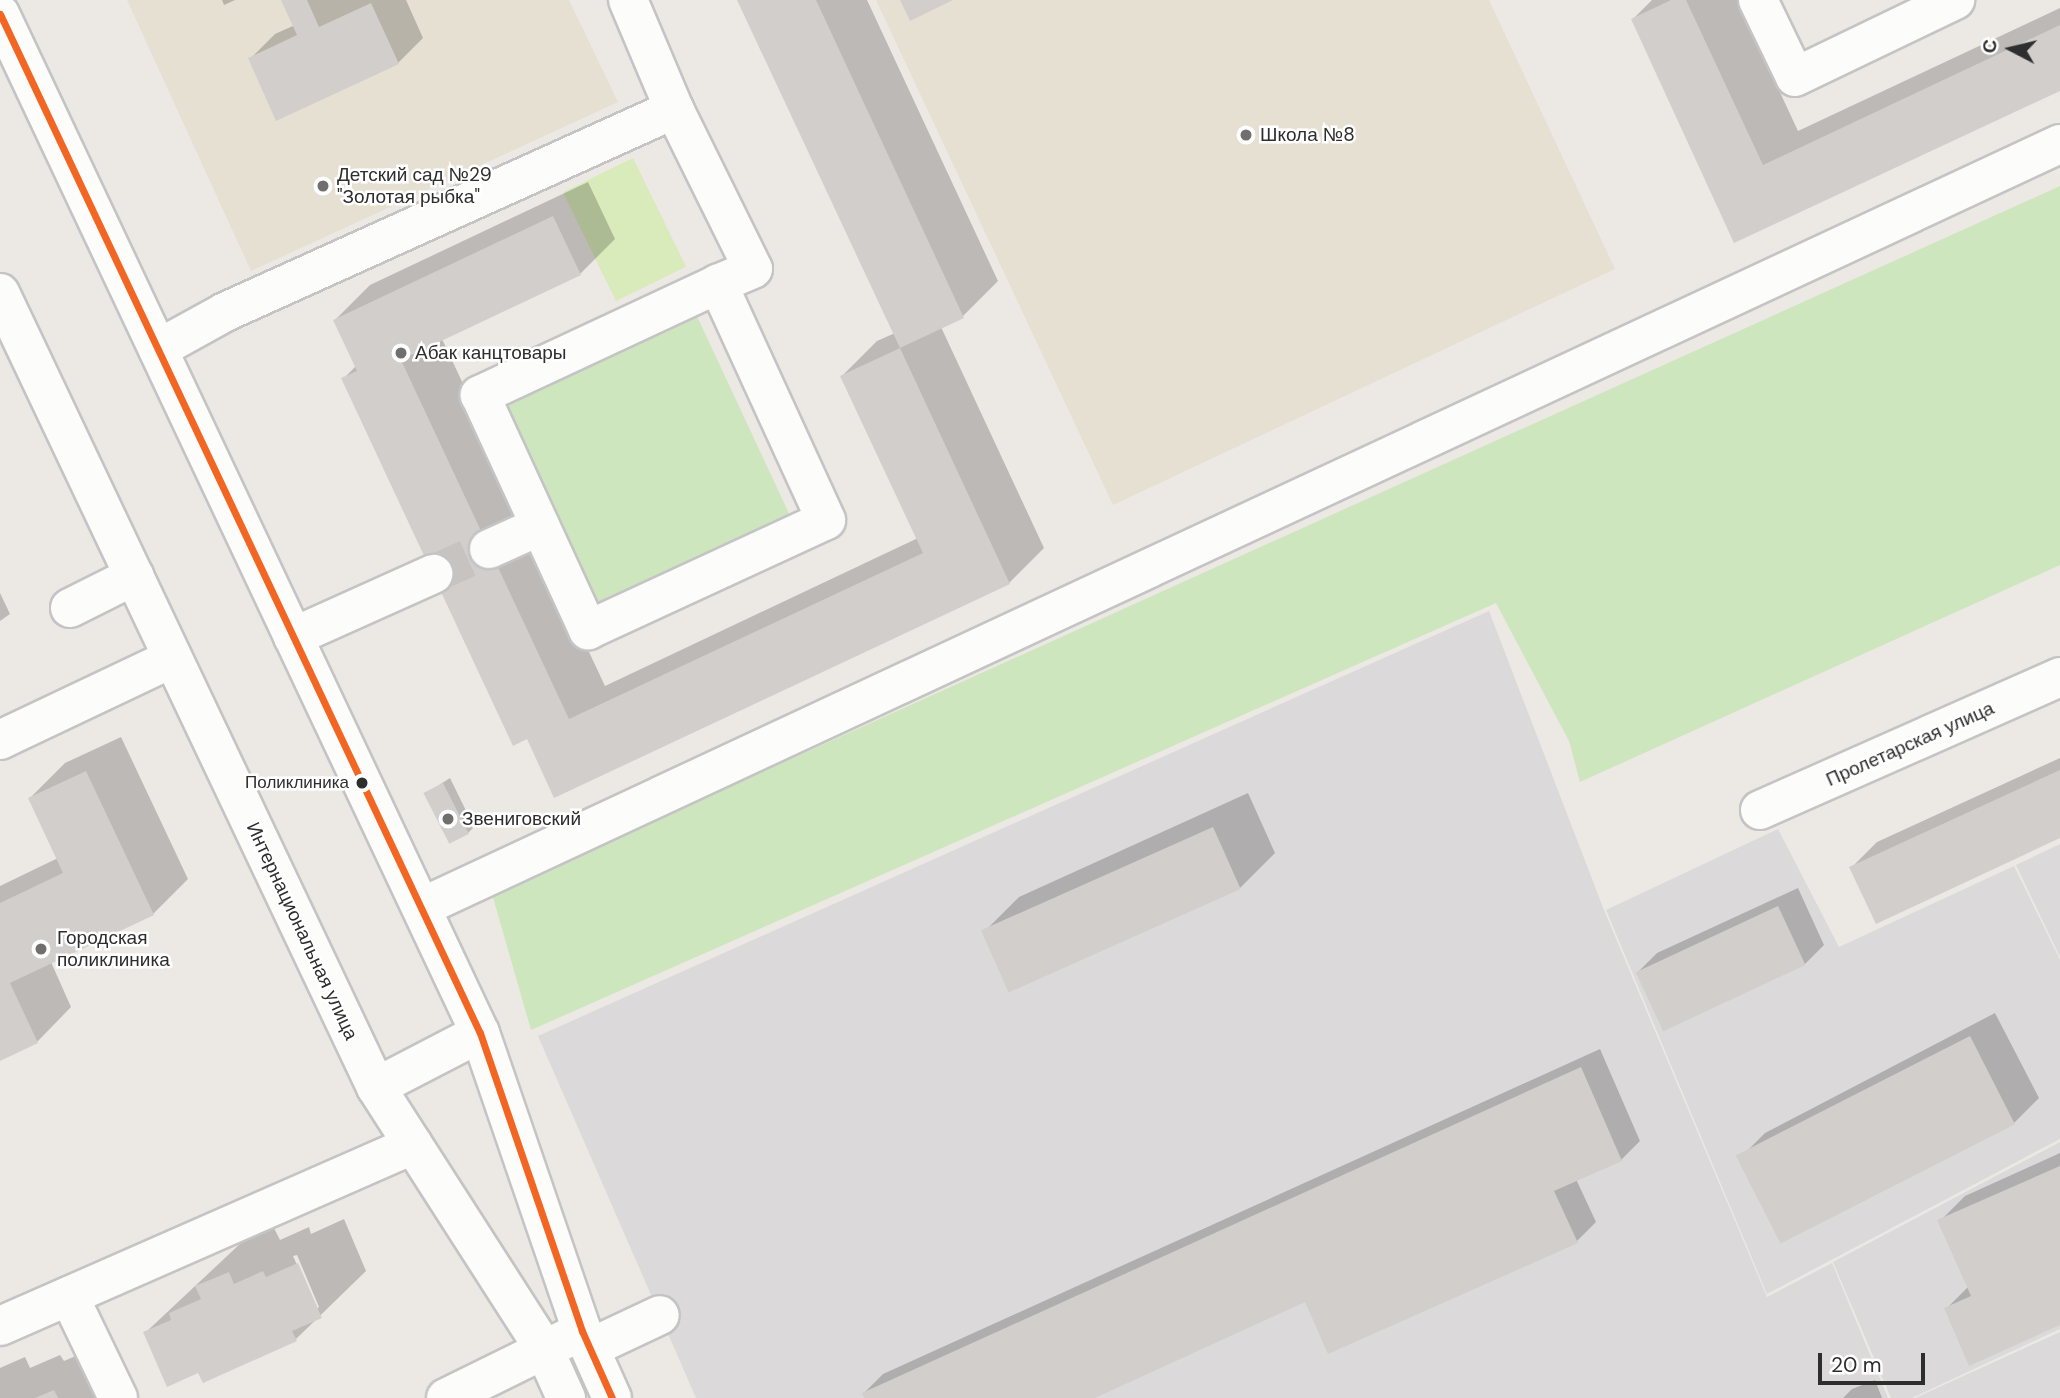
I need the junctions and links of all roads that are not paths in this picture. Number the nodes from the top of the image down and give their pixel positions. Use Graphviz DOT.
graph roads {
  1 [pos="628,0"];
  2 [pos="1758,0"];
  3 [pos="1955,0"];
  4 [pos="0,14"];
  5 [pos="674,109"];
  6 [pos="2060,144"];
  7 [pos="718,284"];
  8 [pos="4,312"];
  9 [pos="158,349"];
  10 [pos="540,526"];
  11 [pos="489,549"];
  12 [pos="433,574"];
  13 [pos="134,576"];
  14 [pos="69,608"];
  15 [pos="293,637"];
  16 [pos="173,658"];
  17 [pos="2060,677"];
  18 [pos="0,740"];
  19 [pos="1760,810"];
  20 [pos="422,907"];
  21 [pos="480,1033"];
  22 [pos="376,1087"];
  23 [pos="413,1145"];
  24 [pos="69,1296"];
  25 [pos="660,1315"];
  26 [pos="0,1326"];
  27 [pos="586,1339"];
  28 [pos="544,1349"];
  29 [pos="118,1398"];
  30 [pos="446,1398"];
  31 [pos="566,1398"];
  32 [pos="612,1398"];
  1 -- 5 [label="street"];
  2 -- 3 [label="street"];
  4 -- 9 [label="street"];
  5 -- 7 [label="street"];
  5 -- 9 [label="street"];
  6 -- 20 [label="street"];
  7 -- 10 [label="street"];
  7 -- 10 [label="street"];
  8 -- 13 [label="street, Интернациональная улица"];
  9 -- 15 [label="street"];
  10 -- 11 [label="street"];
  12 -- 15 [label="street"];
  13 -- 14 [label="street"];
  13 -- 16 [label="street, Интернациональная улица"];
  15 -- 20 [label="street"];
  16 -- 18 [label="street"];
  16 -- 22 [label="street, Интернациональная улица"];
  17 -- 19 [label="street, Пролетарская улица"];
  20 -- 21 [label="street"];
  21 -- 22 [label="street"];
  21 -- 27 [label="street"];
  22 -- 23 [label="street, Интернациональная улица"];
  23 -- 24 [label="street"];
  23 -- 28 [label="street, Интернациональная улица"];
  24 -- 26 [label="street"];
  24 -- 29 [label="street"];
  25 -- 27 [label="street"];
  27 -- 28 [label="street"];
  27 -- 32 [label="street"];
  28 -- 30 [label="street"];
  28 -- 31 [label="street, Интернациональная улица"];
}
